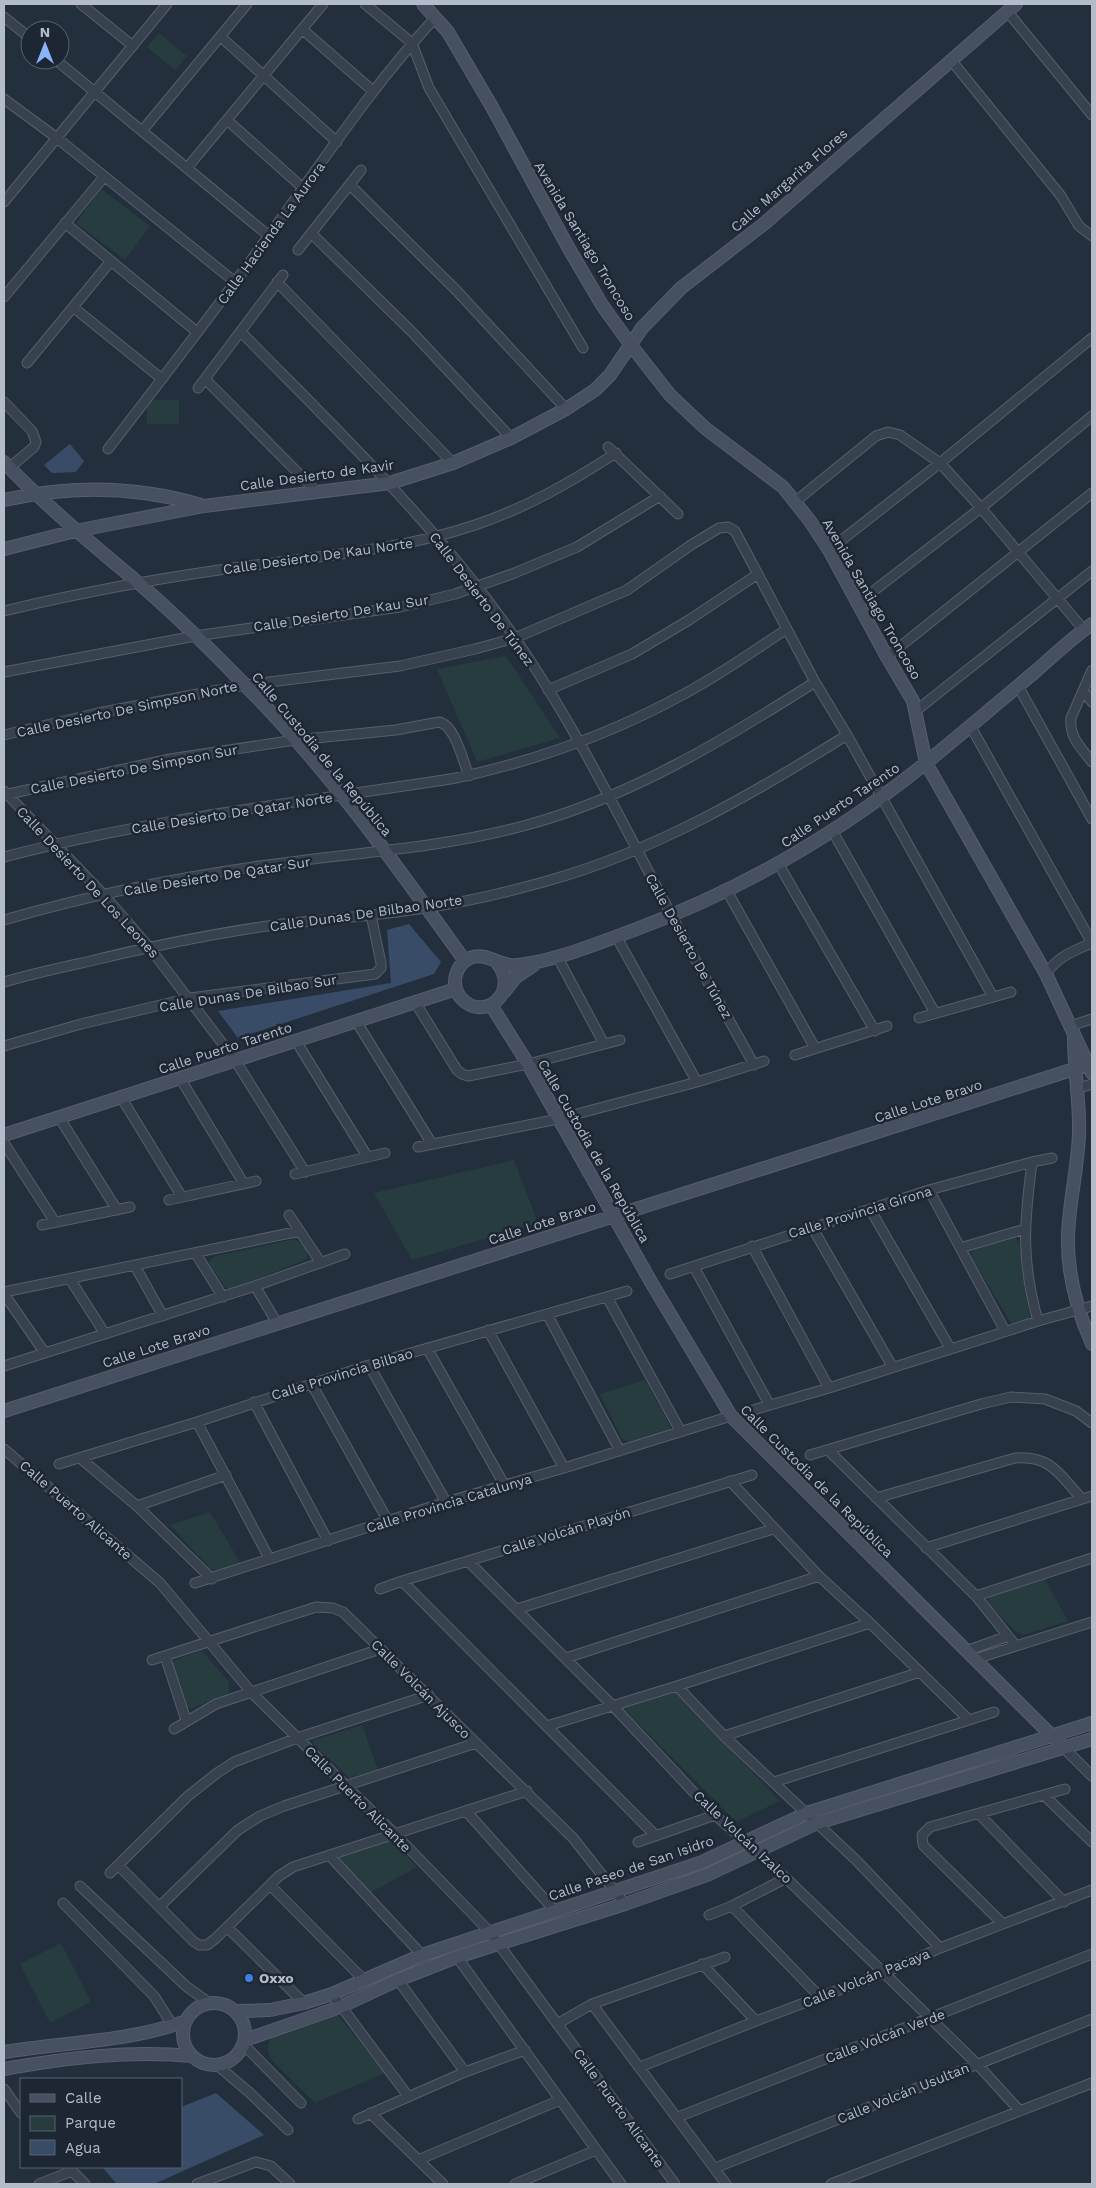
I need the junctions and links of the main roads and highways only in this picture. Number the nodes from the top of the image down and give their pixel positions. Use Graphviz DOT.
graph roads {
  1 [pos="423,4"];
  2 [pos="1012,8"];
  3 [pos="630,344"];
  4 [pos="595,390"];
  5 [pos="7,465"];
  6 [pos="34,493"];
  7 [pos="4,500"];
  8 [pos="204,506"];
  9 [pos="75,531"];
  10 [pos="4,549"];
  11 [pos="1088,627"];
  12 [pos="926,763"];
  13 [pos="540,960"];
  14 [pos="465,961"];
  15 [pos="498,964"];
  16 [pos="456,988"];
  17 [pos="503,993"];
  18 [pos="491,1005"];
  19 [pos="1072,1030"];
  20 [pos="1091,1067"];
  21 [pos="1074,1070"];
  22 [pos="4,1135"];
  23 [pos="614,1216"];
  24 [pos="1088,1325"];
  25 [pos="1092,1344"];
  26 [pos="4,1411"];
  27 [pos="1092,1723"];
  28 [pos="1052,1735"];
  29 [pos="1092,1738"];
  30 [pos="1063,1747"];
  31 [pos="234,2011"];
  32 [pos="186,2021"];
  33 [pos="244,2042"];
  34 [pos="4,2052"];
  35 [pos="192,2056"];
  36 [pos="4,2068"];
  1 -- 3 [label="main road, Avenida Santiago Troncoso"];
  2 -- 3 [label="main road, Calle Margarita Flores"];
  3 -- 4 [label="main road, Calle Margarita Flores"];
  3 -- 12 [label="main road, Avenida Santiago Troncoso"];
  4 -- 8 [label="main road, Calle Desierto de Kavir"];
  5 -- 6 [label="main road, Calle Custodia de la República"];
  6 -- 7 [label="main road, Calle Desierto de Kavir"];
  6 -- 8 [label="main road, Calle Desierto de Kavir"];
  6 -- 9 [label="main road, Calle Custodia de la República"];
  8 -- 9 [label="main road, Calle Desierto de Kavir"];
  9 -- 10 [label="main road, Calle Desierto de Kavir"];
  9 -- 14 [label="main road, Calle Custodia de la República"];
  11 -- 12 [label="main road, Calle Puerto Tarento"];
  12 -- 13 [label="main road, Calle Puerto Tarento"];
  12 -- 19 [label="main road, Avenida Santiago Troncoso"];
  13 -- 15 [label="main road, Calle Puerto Tarento"];
  13 -- 17 [label="main road, Calle Puerto Tarento"];
  14 -- 15 [label="main road"];
  14 -- 16 [label="main road"];
  15 -- 17 [label="main road"];
  16 -- 18 [label="main road"];
  16 -- 22 [label="main road, Calle Puerto Tarento"];
  17 -- 18 [label="main road"];
  18 -- 23 [label="main road, Calle Custodia de la República"];
  19 -- 20 [label="main road, Avenida Santiago Troncoso"];
  19 -- 21 [label="main road, Avenida Santiago Troncoso"];
  20 -- 21 [label="main road, Calle Lote Bravo"];
  21 -- 23 [label="main road, Calle Lote Bravo"];
  21 -- 24 [label="main road, Avenida Santiago Troncoso"];
  23 -- 26 [label="main road, Calle Lote Bravo"];
  23 -- 28 [label="main road, Calle Custodia de la República"];
  24 -- 25 [label="main road, Avenida Santiago Troncoso"];
  27 -- 28 [label="main road, Calle Paseo de San Isidro"];
  28 -- 30 [label="main road, Calle Custodia de la República"];
  28 -- 31 [label="main road, Calle Paseo de San Isidro"];
  29 -- 30 [label="main road"];
  30 -- 33 [label="main road"];
  31 -- 32 [label="main road"];
  31 -- 33 [label="main road"];
  32 -- 34 [label="main road"];
  32 -- 35 [label="main road"];
  33 -- 35 [label="main road"];
  35 -- 36 [label="main road"];
}
